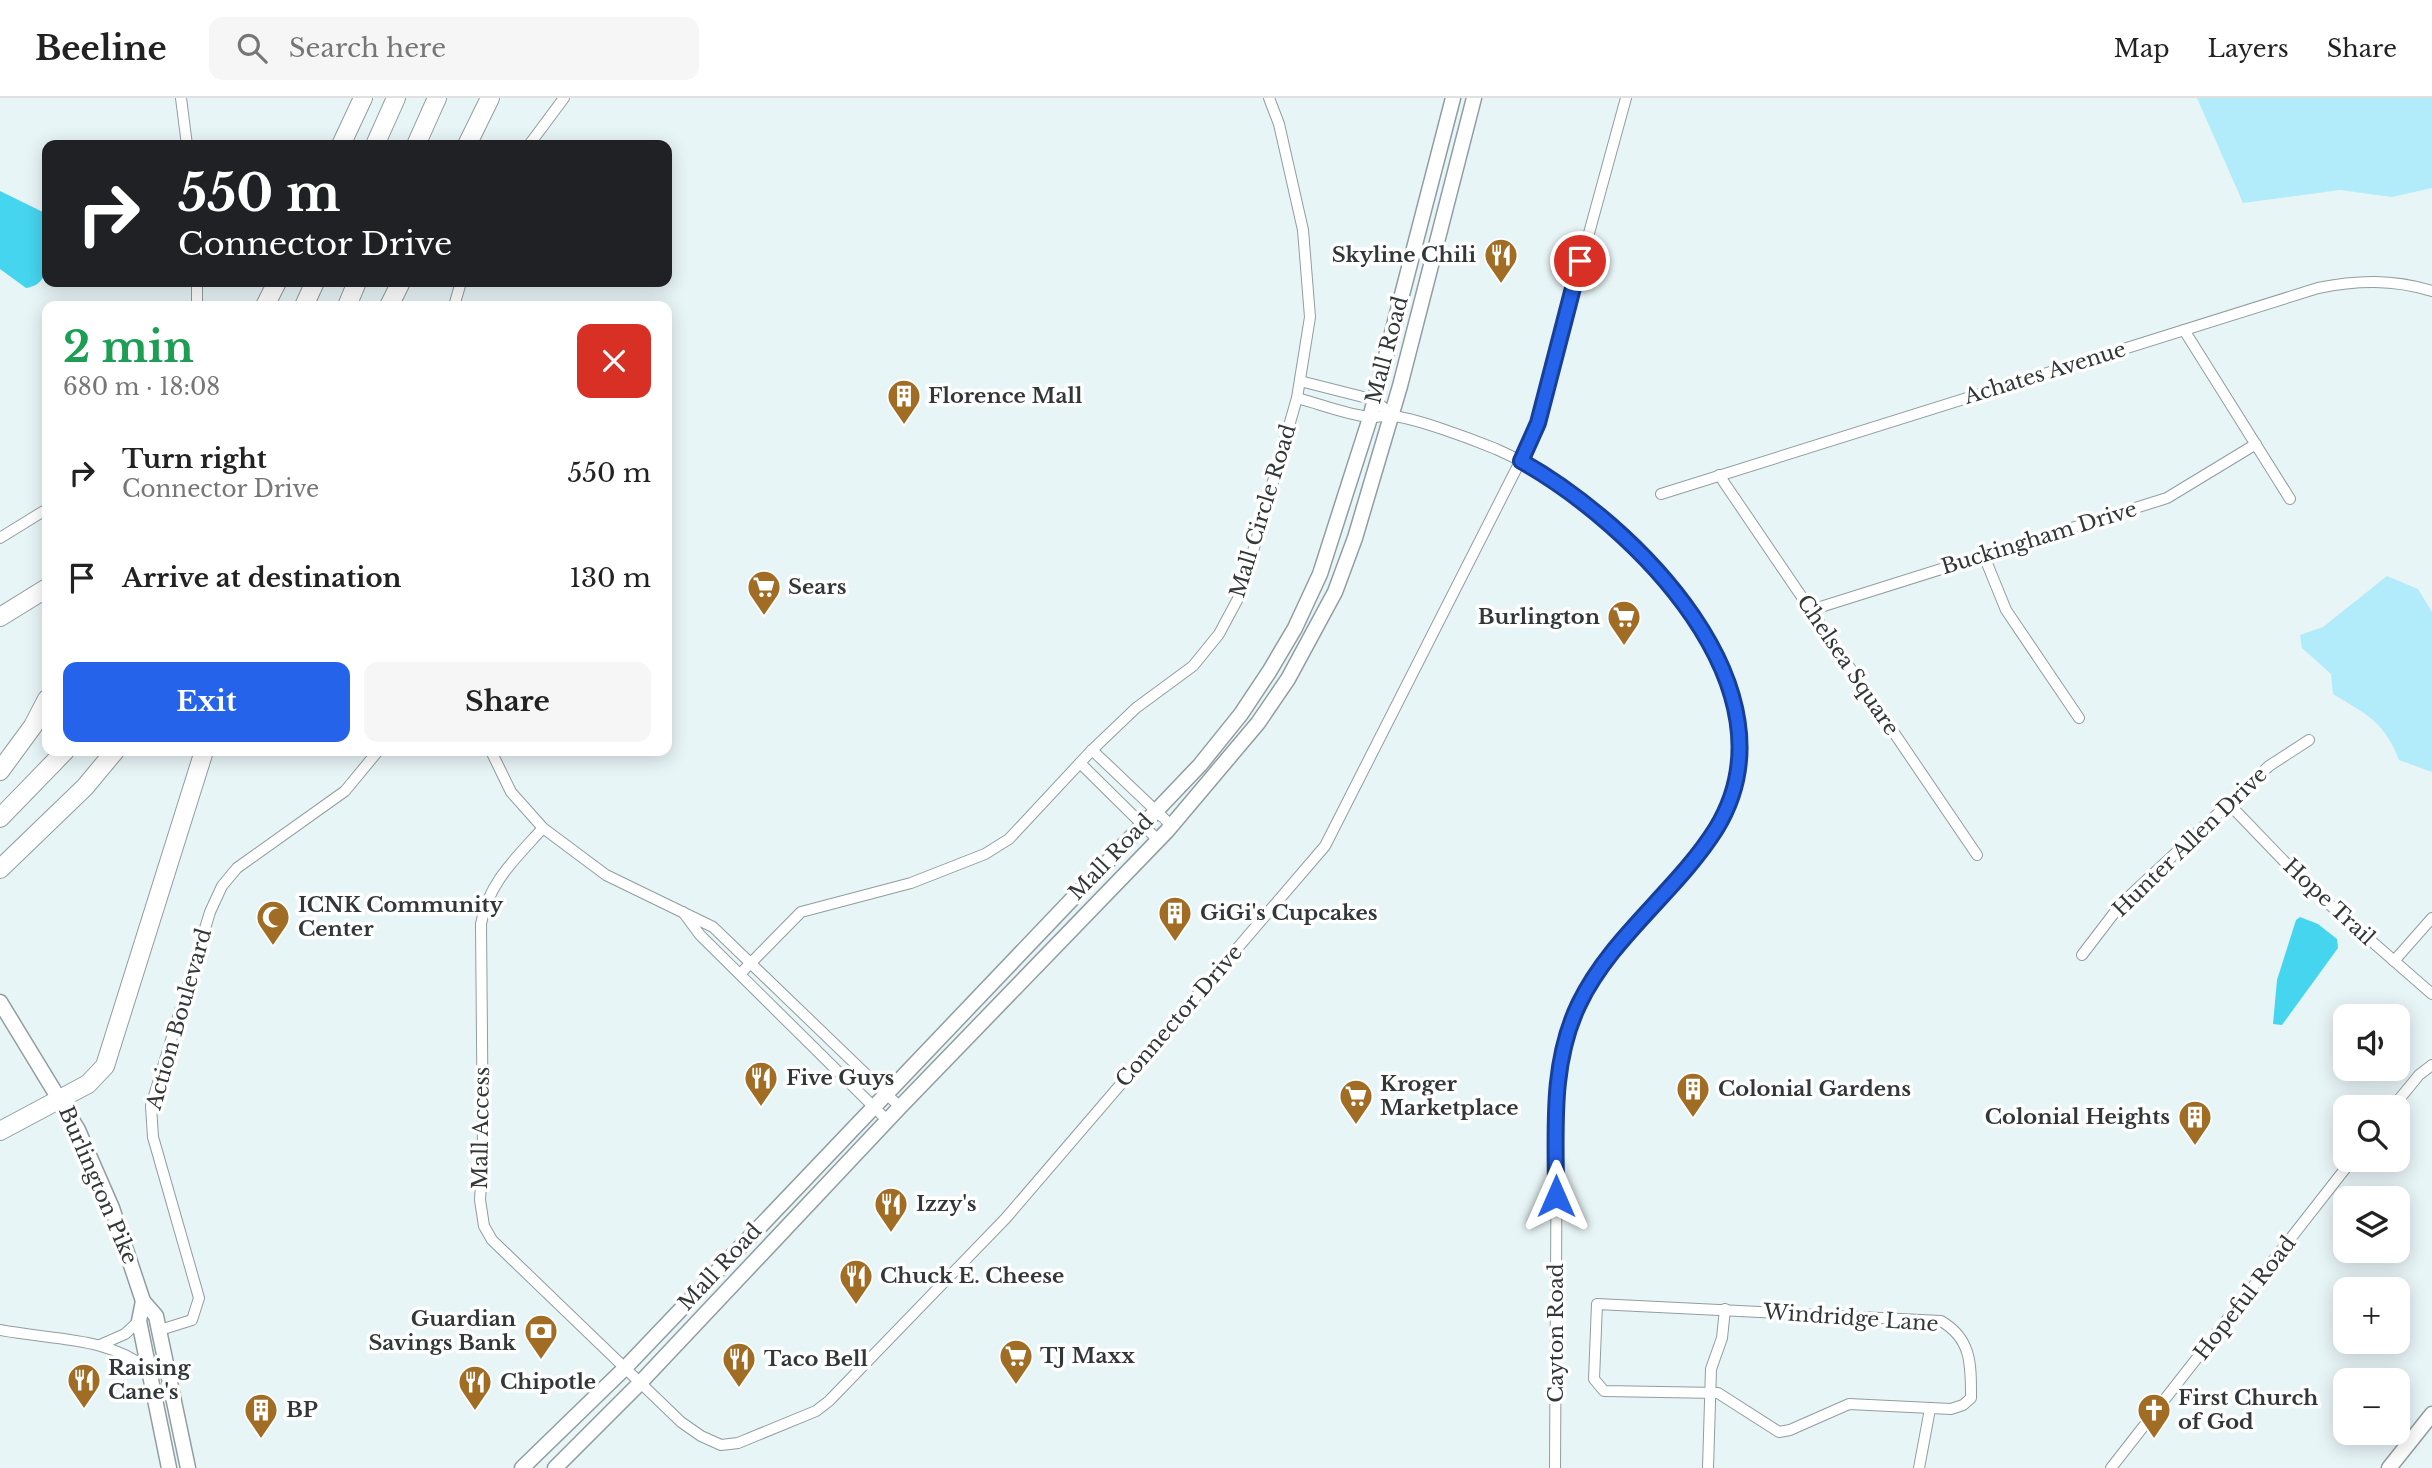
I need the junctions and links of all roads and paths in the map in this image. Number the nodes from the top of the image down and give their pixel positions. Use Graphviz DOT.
graph roads {
  1 [pos="181,98"];
  2 [pos="363,98"];
  3 [pos="396,98"];
  4 [pos="437,98"];
  5 [pos="490,98"];
  6 [pos="564,98"];
  7 [pos="1269,98"];
  8 [pos="1453,98"];
  9 [pos="1474,98"];
  10 [pos="1626,98"];
  11 [pos="186,140"];
  12 [pos="343,140"];
  13 [pos="377,140"];
  14 [pos="418,140"];
  15 [pos="469,140"];
  16 [pos="533,140"];
  17 [pos="2432,291"];
  18 [pos="2184,330"];
  19 [pos="1300,381"];
  20 [pos="1297,398"];
  21 [pos="1375,400"];
  22 [pos="1391,415"];
  23 [pos="1370,418"];
  24 [pos="2256,444"];
  25 [pos="1521,461"];
  26 [pos="1719,475"];
  27 [pos="1661,494"];
  28 [pos="2290,499"];
  29 [pos="42,512"];
  30 [pos="0,538"];
  31 [pos="1984,555"];
  32 [pos="42,591"];
  33 [pos="1811,610"];
  34 [pos="0,617"];
  35 [pos="42,709"];
  36 [pos="2079,718"];
  37 [pos="2309,740"];
  38 [pos="1093,750"];
  39 [pos="60,756"];
  40 [pos="111,756"];
  41 [pos="202,756"];
  42 [pos="374,756"];
  43 [pos="493,756"];
  44 [pos="1080,763"];
  45 [pos="0,771"];
  46 [pos="2230,805"];
  47 [pos="1156,810"];
  48 [pos="0,818"];
  49 [pos="1143,824"];
  50 [pos="1172,826"];
  51 [pos="543,828"];
  52 [pos="1158,840"];
  53 [pos="1976,855"];
  54 [pos="0,869"];
  55 [pos="680,909"];
  56 [pos="2432,918"];
  57 [pos="2082,955"];
  58 [pos="2394,961"];
  59 [pos="750,962"];
  60 [pos="740,974"];
  61 [pos="2432,994"];
  62 [pos="0,1002"];
  63 [pos="2432,1065"];
  64 [pos="886,1092"];
  65 [pos="2403,1095"];
  66 [pos="61,1098"];
  67 [pos="873,1106"];
  68 [pos="900,1107"];
  69 [pos="887,1120"];
  70 [pos="0,1131"];
  71 [pos="2343,1172"];
  72 [pos="143,1301"];
  73 [pos="1725,1309"];
  74 [pos="139,1321"];
  75 [pos="0,1330"];
  76 [pos="160,1330"];
  77 [pos="99,1345"];
  78 [pos="625,1368"];
  79 [pos="150,1370"];
  80 [pos="640,1383"];
  81 [pos="1710,1393"];
  82 [pos="1930,1409"];
  83 [pos="2432,1414"];
  84 [pos="169,1468"];
  85 [pos="188,1468"];
  86 [pos="522,1468"];
  87 [pos="555,1468"];
  88 [pos="1555,1468"];
  89 [pos="1707,1468"];
  90 [pos="1919,1468"];
  91 [pos="2111,1468"];
  92 [pos="2389,1468"];
  1 -- 11 [label="street"];
  2 -- 12 [label="highway"];
  3 -- 13 [label="highway"];
  4 -- 14 [label="highway"];
  5 -- 15 [label="highway"];
  6 -- 16 [label="street"];
  7 -- 19 [label="street, Mall Circle Road"];
  8 -- 21 [label="main road, Mall Road"];
  9 -- 22 [label="main road, Mall Road"];
  10 -- 25 [label="street, Connector Drive"];
  17 -- 18 [label="street, Achates Avenue"];
  18 -- 24 [label="street"];
  18 -- 26 [label="street, Achates Avenue"];
  19 -- 20 [label="street, Mall Circle Road"];
  19 -- 21 [label="street"];
  20 -- 23 [label="street"];
  20 -- 38 [label="street, Mall Circle Road"];
  21 -- 22 [label="street"];
  21 -- 23 [label="main road, Mall Road"];
  22 -- 23 [label="street"];
  22 -- 25 [label="street, Cayton Road"];
  22 -- 50 [label="main road, Mall Road"];
  23 -- 47 [label="main road, Mall Road"];
  24 -- 28 [label="street"];
  24 -- 31 [label="street, Buckingham Drive"];
  25 -- 80 [label="street, Connector Drive"];
  25 -- 88 [label="street, Cayton Road"];
  26 -- 27 [label="street, Achates Avenue"];
  26 -- 33 [label="street, Chelsea Square"];
  29 -- 30 [label="street"];
  31 -- 33 [label="street, Buckingham Drive"];
  31 -- 36 [label="street"];
  32 -- 34 [label="highway"];
  33 -- 53 [label="street, Chelsea Square"];
  35 -- 45 [label="highway"];
  37 -- 46 [label="street, Hunter Allen Drive"];
  38 -- 44 [label="street, Mall Circle Road"];
  38 -- 47 [label="street"];
  39 -- 48 [label="highway"];
  40 -- 54 [label="highway"];
  41 -- 66 [label="highway"];
  42 -- 76 [label="street, Action Boulevard"];
  43 -- 51 [label="street"];
  44 -- 49 [label="street"];
  44 -- 59 [label="street, Mall Circle Road"];
  46 -- 57 [label="street, Hunter Allen Drive"];
  46 -- 58 [label="street, Hope Trail"];
  47 -- 49 [label="main road, Mall Road"];
  47 -- 50 [label="street"];
  49 -- 52 [label="street"];
  49 -- 64 [label="main road, Mall Road"];
  50 -- 52 [label="main road, Mall Road"];
  51 -- 55 [label="street"];
  51 -- 78 [label="street, Mall Access"];
  52 -- 68 [label="main road, Mall Road"];
  55 -- 59 [label="street"];
  55 -- 60 [label="street"];
  56 -- 58 [label="street"];
  58 -- 61 [label="street, Hope Trail"];
  59 -- 60 [label="street, Mall Circle Road"];
  59 -- 64 [label="street"];
  60 -- 67 [label="street"];
  62 -- 66 [label="main road, Burlington Pike"];
  63 -- 65 [label="street"];
  64 -- 67 [label="main road, Mall Road"];
  64 -- 68 [label="street"];
  66 -- 70 [label="highway"];
  66 -- 72 [label="main road, Burlington Pike"];
  67 -- 69 [label="street"];
  67 -- 78 [label="main road, Mall Road"];
  68 -- 69 [label="main road, Mall Road"];
  69 -- 80 [label="main road, Mall Road"];
  71 -- 91 [label="street, Hopeful Road"];
  72 -- 74 [label="main road"];
  72 -- 76 [label="main road, Burlington Pike"];
  73 -- 81 [label="street"];
  73 -- 81 [label="street, Windridge Lane"];
  73 -- 82 [label="street, Windridge Lane"];
  74 -- 77 [label="street"];
  74 -- 79 [label="main road"];
  75 -- 77 [label="street"];
  76 -- 85 [label="main road, Burlington Pike"];
  77 -- 79 [label="street"];
  78 -- 80 [label="street, Mall Access"];
  78 -- 86 [label="main road, Mall Road"];
  79 -- 84 [label="main road"];
  80 -- 87 [label="main road, Mall Road"];
  81 -- 82 [label="street, Windridge Lane"];
  81 -- 89 [label="street"];
  82 -- 90 [label="street"];
  83 -- 92 [label="main road"];
}
